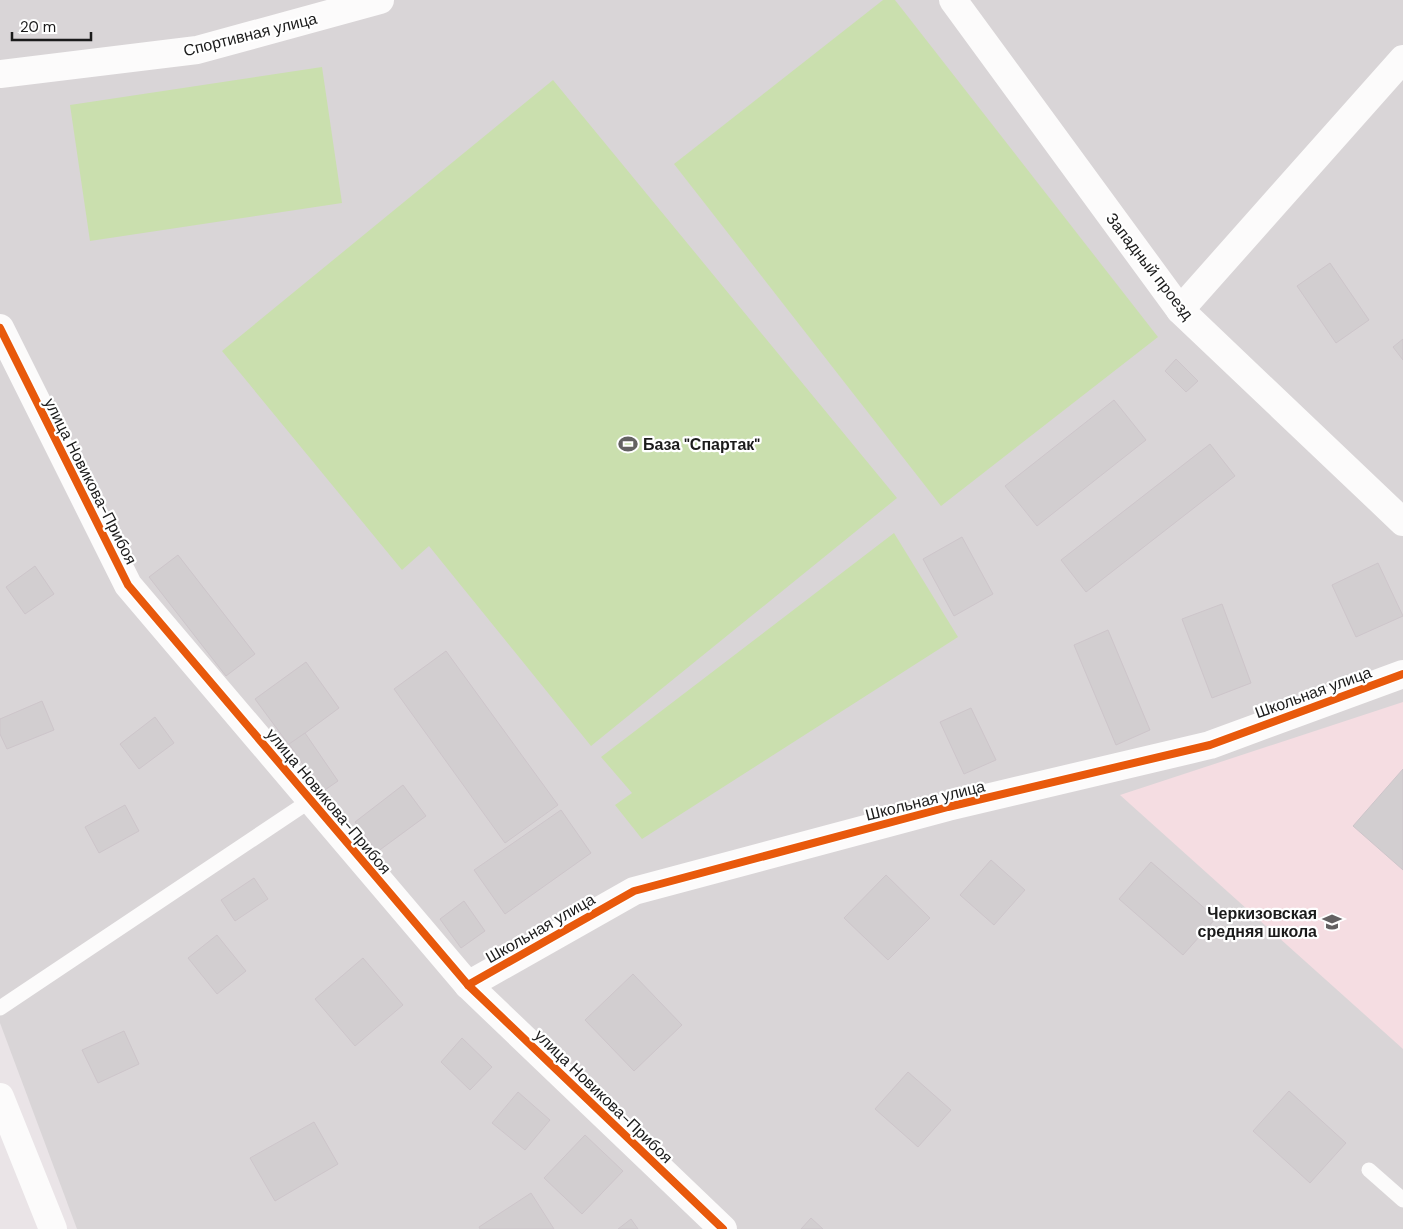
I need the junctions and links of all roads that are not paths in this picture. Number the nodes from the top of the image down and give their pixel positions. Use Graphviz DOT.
graph roads {
  1 [pos="380,0"];
  2 [pos="953,0"];
  3 [pos="1403,59"];
  4 [pos="0,74"];
  5 [pos="1180,310"];
  6 [pos="0,328"];
  7 [pos="1403,522"];
  8 [pos="1403,674"];
  9 [pos="311,800"];
  10 [pos="468,985"];
  11 [pos="0,1008"];
  12 [pos="0,1097"];
  13 [pos="1369,1170"];
  14 [pos="1403,1200"];
  15 [pos="53,1229"];
  16 [pos="723,1229"];
  1 -- 4 [label="street, Спортивная улица"];
  2 -- 5 [label="street, Западный проезд"];
  3 -- 5 [label="street"];
  5 -- 7 [label="street, Западный проезд"];
  6 -- 9 [label="street, улица Новикова-Прибоя"];
  8 -- 10 [label="street, Школьная улица"];
  9 -- 10 [label="street, улица Новикова-Прибоя"];
  9 -- 11 [label="lane"];
  10 -- 16 [label="street, улица Новикова-Прибоя"];
  12 -- 15 [label="street"];
  13 -- 14 [label="lane"];
}
